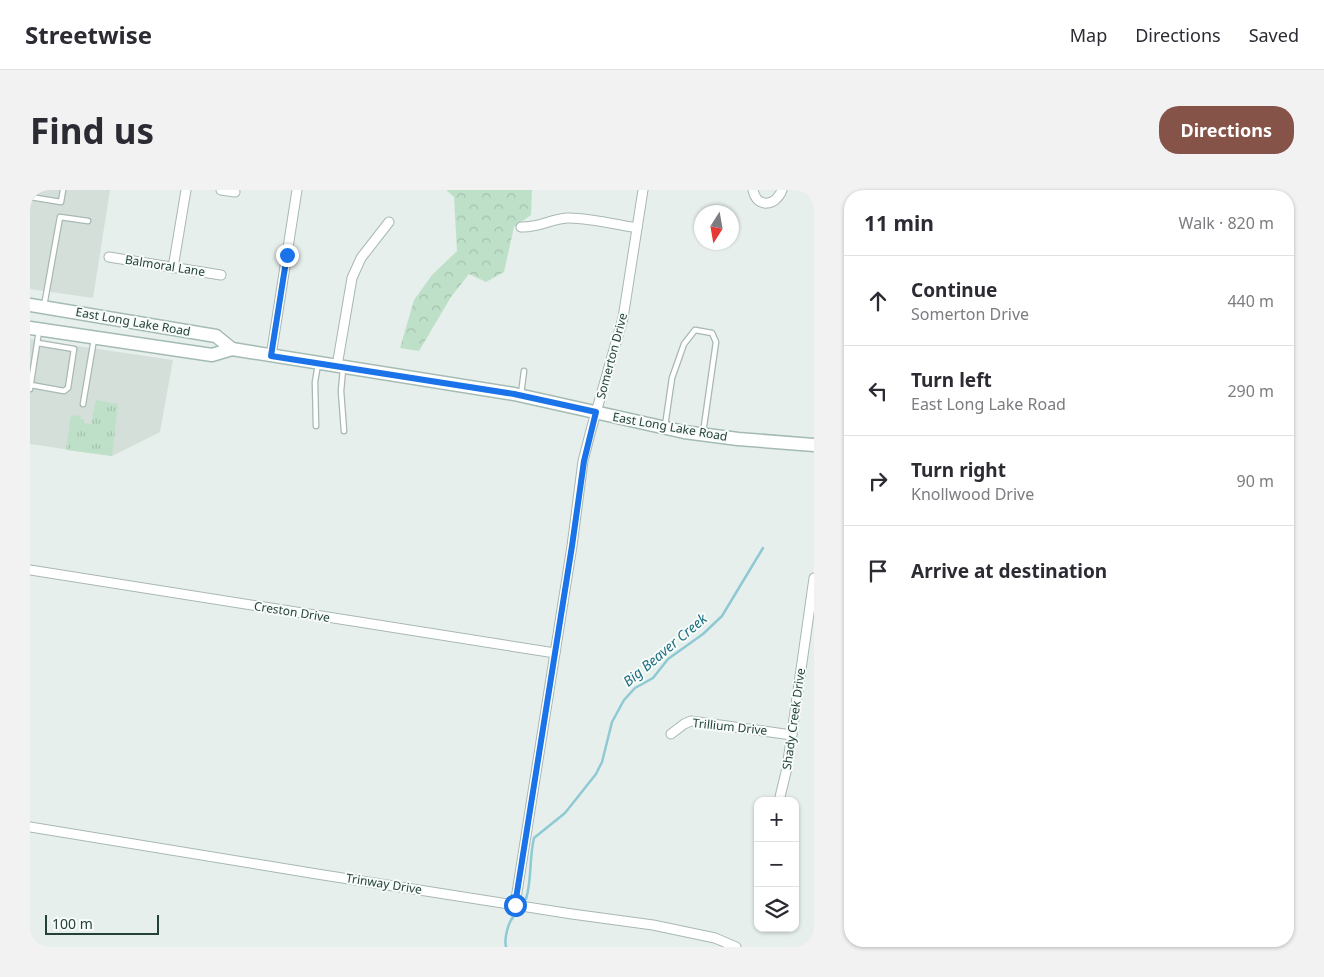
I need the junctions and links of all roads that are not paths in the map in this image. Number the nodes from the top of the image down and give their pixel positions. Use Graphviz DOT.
graph roads {
  1 [pos="63,190"];
  2 [pos="186,190"];
  3 [pos="221,190"];
  4 [pos="297,190"];
  5 [pos="643,190"];
  6 [pos="753,190"];
  7 [pos="782,190"];
  8 [pos="235,192"];
  9 [pos="30,197"];
  10 [pos="88,221"];
  11 [pos="389,222"];
  12 [pos="522,227"];
  13 [pos="637,228"];
  14 [pos="108,257"];
  15 [pos="173,268"];
  16 [pos="220,276"];
  17 [pos="30,305"];
  18 [pos="44,307"];
  19 [pos="158,326"];
  20 [pos="35,328"];
  21 [pos="94,338"];
  22 [pos="38,343"];
  23 [pos="146,346"];
  24 [pos="232,349"];
  25 [pos="271,356"];
  26 [pos="318,363"];
  27 [pos="340,367"];
  28 [pos="524,371"];
  29 [pos="31,385"];
  30 [pos="30,389"];
  31 [pos="521,396"];
  32 [pos="83,404"];
  33 [pos="596,412"];
  34 [pos="316,426"];
  35 [pos="665,428"];
  36 [pos="344,431"];
  37 [pos="703,434"];
  38 [pos="814,445"];
  39 [pos="30,570"];
  40 [pos="814,578"];
  41 [pos="555,653"];
  42 [pos="671,734"];
  43 [pos="792,735"];
  44 [pos="780,797"];
  45 [pos="30,827"];
  46 [pos="515,905"];
  47 [pos="736,947"];
  1 -- 9 [label="lane"];
  2 -- 15 [label="street"];
  3 -- 8 [label="street"];
  4 -- 25 [label="street"];
  5 -- 13 [label="street, Somerton Drive"];
  6 -- 7 [label="street"];
  10 -- 18 [label="lane"];
  11 -- 27 [label="street"];
  12 -- 13 [label="street"];
  13 -- 33 [label="street, Somerton Drive"];
  14 -- 15 [label="street, Balmoral Lane"];
  15 -- 16 [label="street, Balmoral Lane"];
  17 -- 18 [label="main road, East Long Lake Road"];
  18 -- 19 [label="main road, East Long Lake Road"];
  19 -- 23 [label="main road"];
  19 -- 24 [label="main road, East Long Lake Road"];
  20 -- 21 [label="main road, East Long Lake Road"];
  20 -- 22 [label="lane"];
  21 -- 23 [label="main road, East Long Lake Road"];
  21 -- 32 [label="lane"];
  22 -- 29 [label="lane"];
  22 -- 29 [label="lane"];
  23 -- 24 [label="main road, East Long Lake Road"];
  24 -- 25 [label="main road, East Long Lake Road"];
  25 -- 26 [label="main road, East Long Lake Road"];
  26 -- 27 [label="main road, East Long Lake Road"];
  26 -- 34 [label="lane"];
  27 -- 31 [label="main road, East Long Lake Road"];
  27 -- 36 [label="lane"];
  28 -- 31 [label="lane"];
  29 -- 30 [label="lane"];
  31 -- 33 [label="main road, East Long Lake Road"];
  33 -- 35 [label="main road, East Long Lake Road"];
  33 -- 41 [label="street, Somerton Drive"];
  35 -- 37 [label="main road, East Long Lake Road"];
  35 -- 37 [label="lane"];
  37 -- 38 [label="main road, East Long Lake Road"];
  39 -- 41 [label="street, Creston Drive"];
  40 -- 43 [label="street, Shady Creek Drive"];
  41 -- 46 [label="street, Somerton Drive"];
  42 -- 43 [label="street, Trillium Drive"];
  43 -- 44 [label="street, Shady Creek Drive"];
  45 -- 46 [label="street, Trinway Drive"];
  46 -- 47 [label="street, Trinway Drive"];
}
